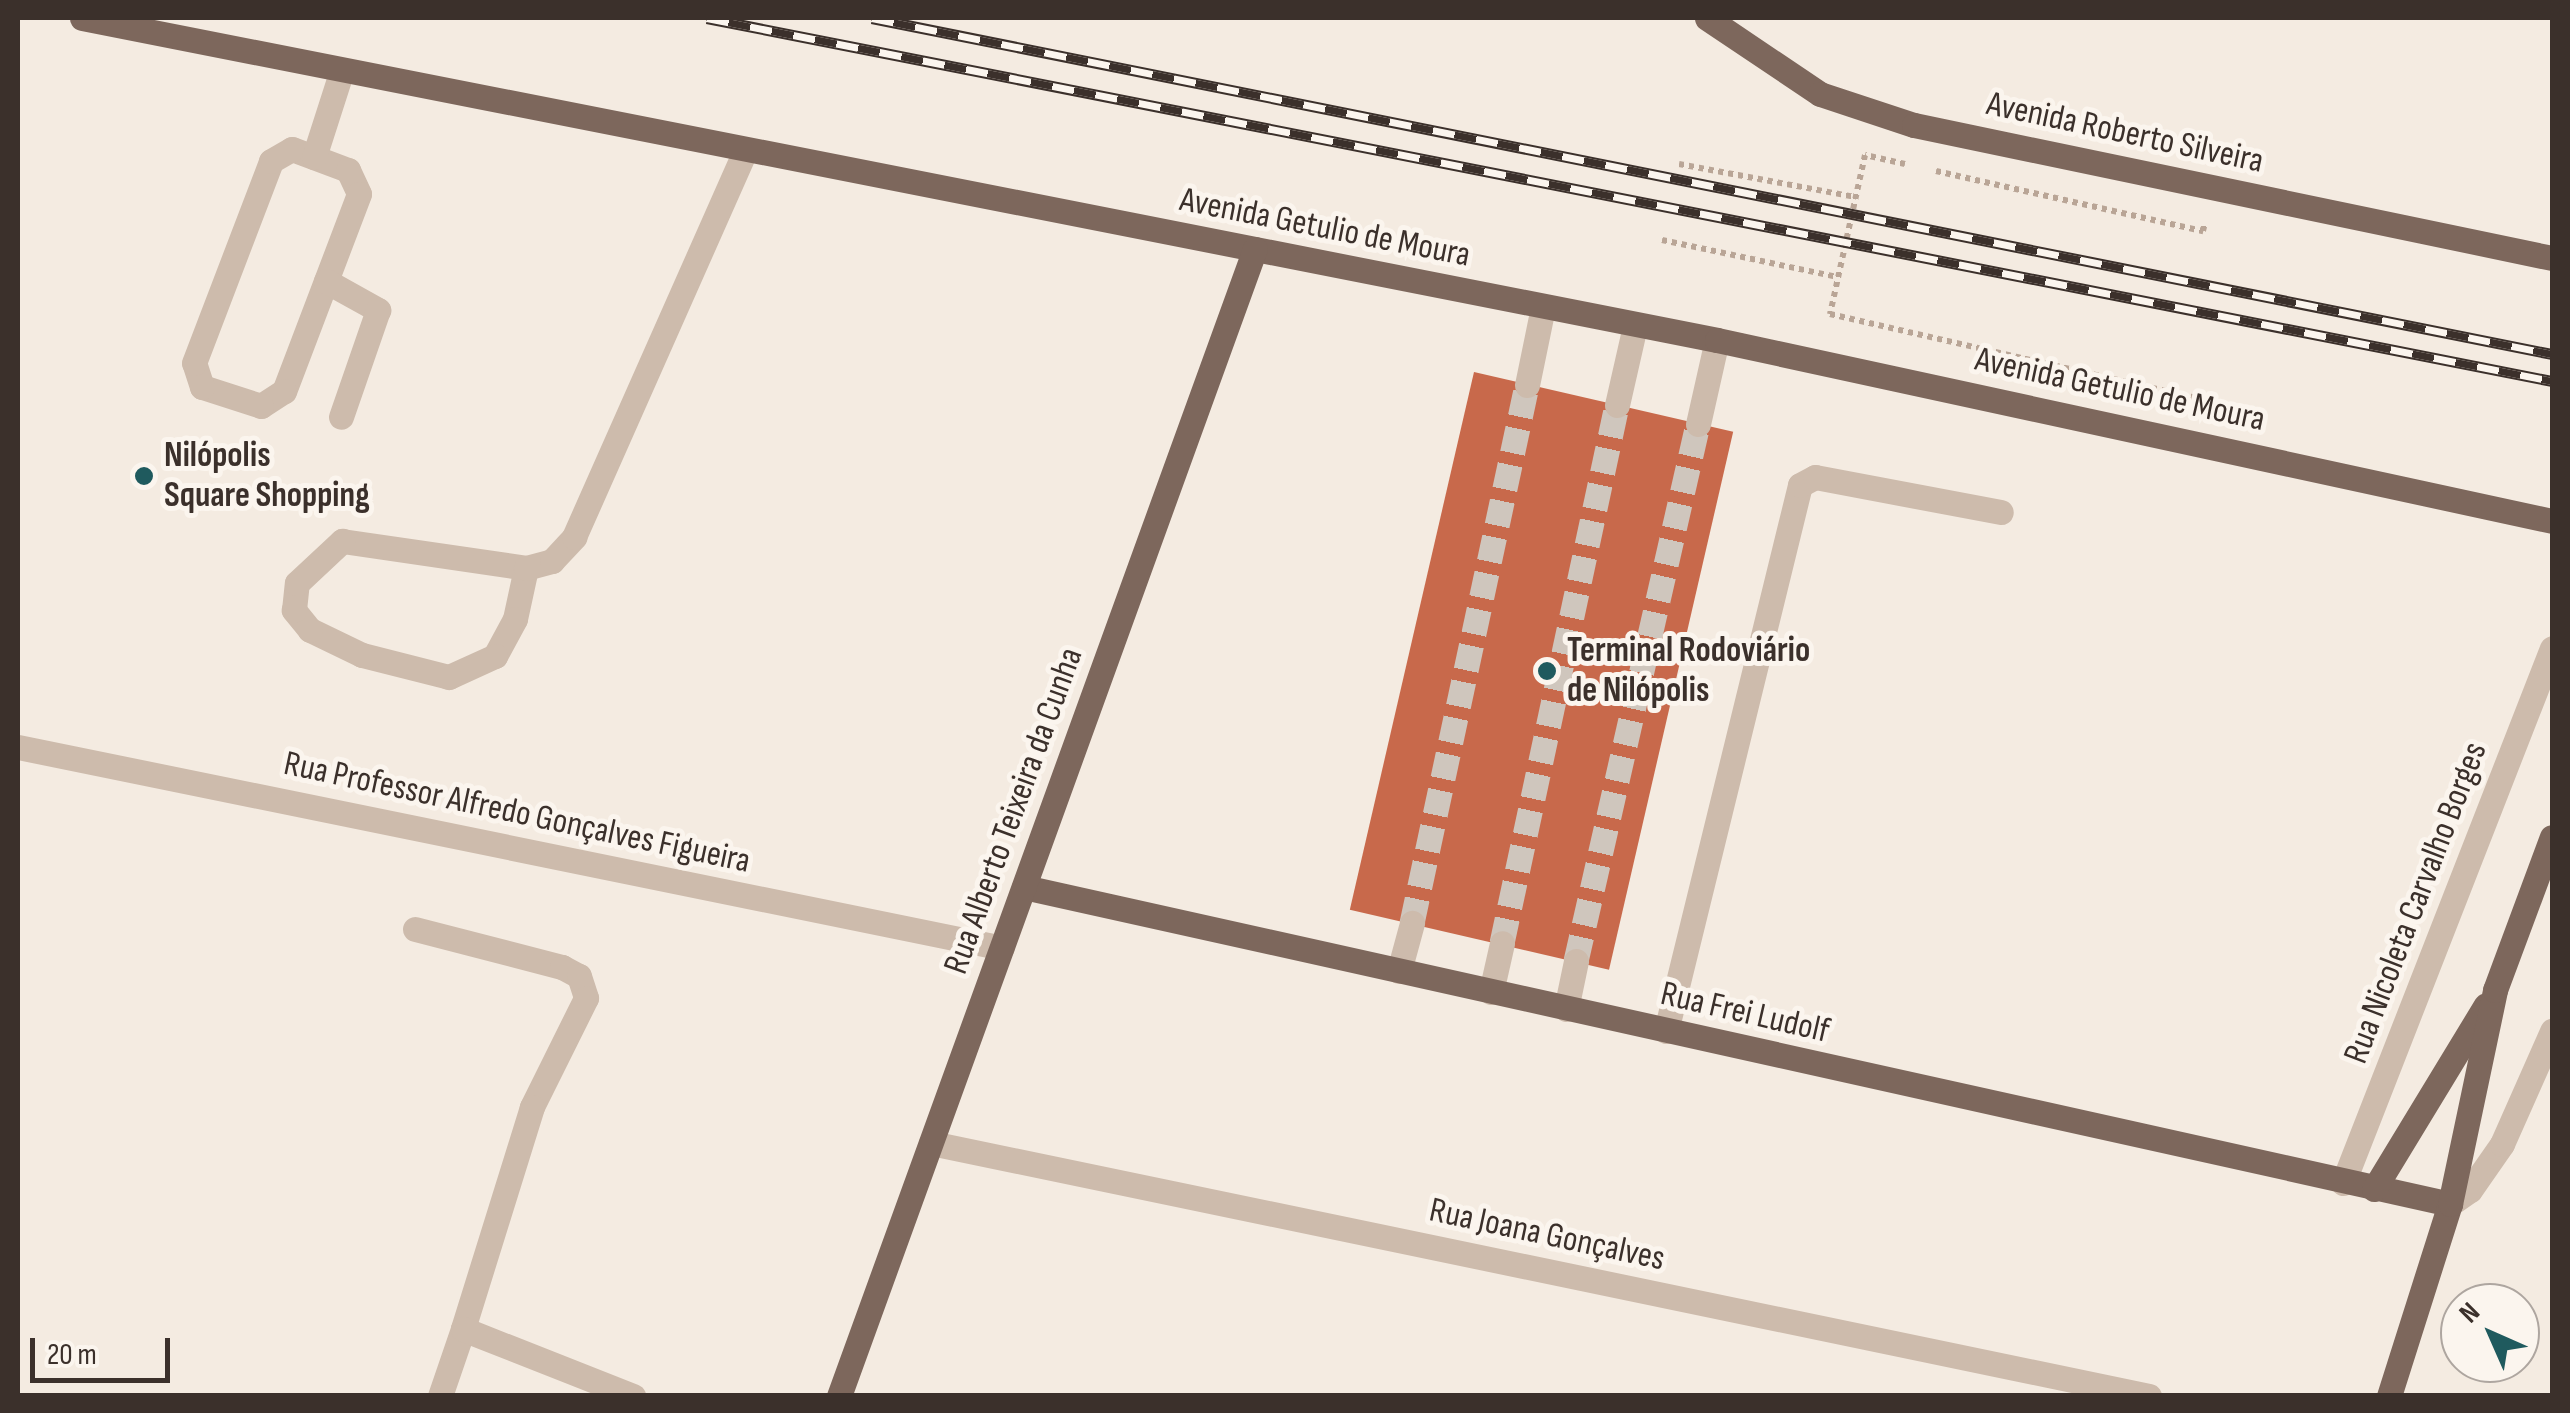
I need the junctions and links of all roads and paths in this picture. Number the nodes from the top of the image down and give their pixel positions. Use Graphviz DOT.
graph roads {
  1 [pos="82,18"];
  2 [pos="1707,18"];
  3 [pos="341,73"];
  4 [pos="746,151"];
  5 [pos="314,157"];
  6 [pos="1678,164"];
  7 [pos="1856,197"];
  8 [pos="2204,230"];
  9 [pos="1662,240"];
  10 [pos="1255,250"];
  11 [pos="2552,258"];
  12 [pos="1838,277"];
  13 [pos="326,281"];
  14 [pos="1543,307"];
  15 [pos="1634,326"];
  16 [pos="1717,340"];
  17 [pos="1527,385"];
  18 [pos="2218,404"];
  19 [pos="1617,405"];
  20 [pos="341,417"];
  21 [pos="1698,424"];
  22 [pos="2001,512"];
  23 [pos="2552,521"];
  24 [pos="526,568"];
  25 [pos="2552,648"];
  26 [pos="18,747"];
  27 [pos="2552,837"];
  28 [pos="1024,887"];
  29 [pos="1412,923"];
  30 [pos="415,929"];
  31 [pos="1502,943"];
  32 [pos="1002,948"];
  33 [pos="1576,961"];
  34 [pos="1399,971"];
  35 [pos="2495,990"];
  36 [pos="1491,992"];
  37 [pos="1566,1009"];
  38 [pos="1666,1031"];
  39 [pos="2552,1032"];
  40 [pos="930,1143"];
  41 [pos="2344,1183"];
  42 [pos="2374,1189"];
  43 [pos="2450,1204"];
  44 [pos="463,1329"];
  45 [pos="440,1396"];
  46 [pos="633,1396"];
  47 [pos="838,1396"];
  48 [pos="2149,1396"];
  49 [pos="2389,1396"];
  1 -- 3 [label="main road, Avenida Getulio de Moura"];
  2 -- 11 [label="main road, Avenida Roberto Silveira"];
  3 -- 4 [label="main road, Avenida Getulio de Moura"];
  3 -- 5 [label="street"];
  4 -- 10 [label="main road, Avenida Getulio de Moura"];
  4 -- 24 [label="street"];
  5 -- 13 [label="street"];
  5 -- 13 [label="street"];
  6 -- 7 [label="path"];
  7 -- 8 [label="path"];
  7 -- 12 [label="path"];
  9 -- 12 [label="path"];
  10 -- 14 [label="main road, Avenida Getulio de Moura"];
  10 -- 28 [label="main road, Rua Alberto Teixeira da Cunha"];
  12 -- 18 [label="path"];
  13 -- 20 [label="street"];
  14 -- 15 [label="main road, Avenida Getulio de Moura"];
  14 -- 17 [label="street"];
  15 -- 16 [label="main road, Avenida Getulio de Moura"];
  15 -- 19 [label="street"];
  16 -- 21 [label="street"];
  16 -- 23 [label="main road, Avenida Getulio de Moura"];
  22 -- 38 [label="street"];
  24 -- 24 [label="street"];
  25 -- 41 [label="street, Rua Nicoleta Carvalho Borges"];
  26 -- 32 [label="street, Rua Professor Alfredo Gonçalves Figueira"];
  27 -- 35 [label="main road"];
  28 -- 32 [label="main road, Rua Alberto Teixeira da Cunha"];
  28 -- 34 [label="main road, Rua Frei Ludolf"];
  29 -- 34 [label="street"];
  30 -- 44 [label="street"];
  31 -- 36 [label="street"];
  32 -- 40 [label="main road, Rua Alberto Teixeira da Cunha"];
  33 -- 37 [label="street"];
  34 -- 36 [label="main road, Rua Frei Ludolf"];
  35 -- 42 [label="main road"];
  35 -- 43 [label="main road"];
  36 -- 37 [label="main road, Rua Frei Ludolf"];
  37 -- 38 [label="main road, Rua Frei Ludolf"];
  38 -- 41 [label="main road, Rua Frei Ludolf"];
  39 -- 43 [label="street"];
  40 -- 47 [label="main road, Rua Alberto Teixeira da Cunha"];
  40 -- 48 [label="street, Rua Joana Gonçalves"];
  41 -- 42 [label="main road, Rua Frei Ludolf"];
  42 -- 43 [label="main road, Rua Frei Ludolf"];
  43 -- 49 [label="main road"];
  44 -- 45 [label="street"];
  44 -- 46 [label="street"];
}
